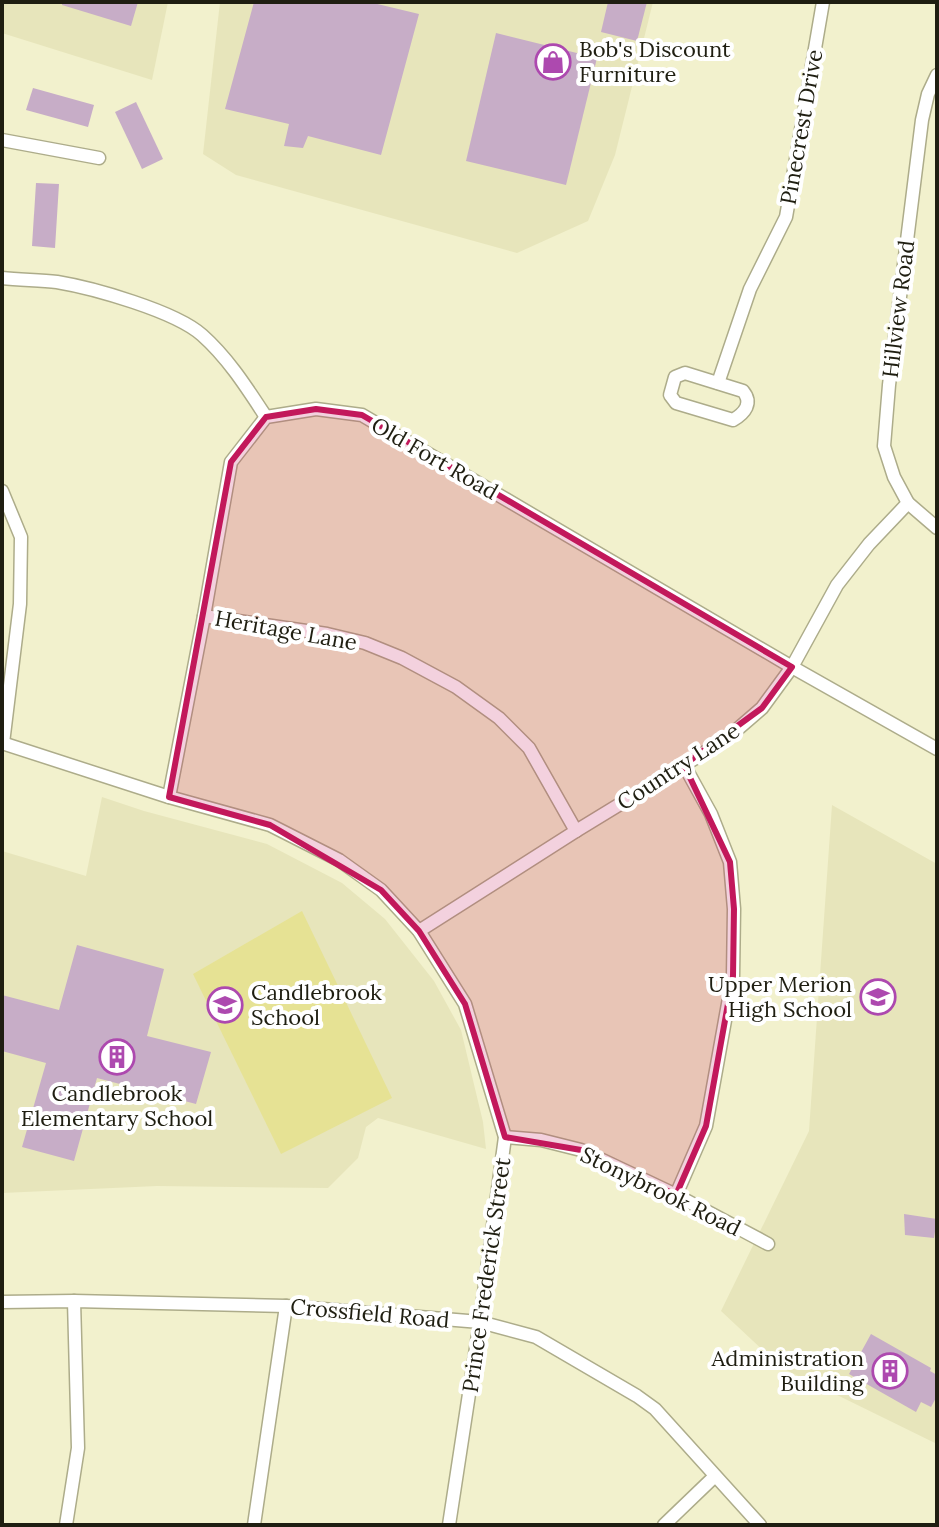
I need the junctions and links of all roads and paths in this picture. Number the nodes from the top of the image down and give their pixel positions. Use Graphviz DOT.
graph roads {
  1 [pos="823,2"];
  2 [pos="937,75"];
  3 [pos="2,140"];
  4 [pos="99,158"];
  5 [pos="2,278"];
  6 [pos="718,383"];
  7 [pos="266,417"];
  8 [pos="2,491"];
  9 [pos="908,503"];
  10 [pos="937,528"];
  11 [pos="204,616"];
  12 [pos="792,667"];
  13 [pos="3,743"];
  14 [pos="937,749"];
  15 [pos="684,765"];
  16 [pos="169,797"];
  17 [pos="576,831"];
  18 [pos="419,931"];
  19 [pos="505,1137"];
  20 [pos="676,1195"];
  21 [pos="768,1244"];
  22 [pos="74,1301"];
  23 [pos="2,1302"];
  24 [pos="286,1306"];
  25 [pos="480,1322"];
  26 [pos="715,1476"];
  27 [pos="66,1525"];
  28 [pos="254,1525"];
  29 [pos="449,1525"];
  30 [pos="664,1525"];
  31 [pos="760,1525"];
  1 -- 6 [label="street, Pinecrest Drive"];
  2 -- 9 [label="street, Hillview Road"];
  3 -- 4 [label="street"];
  5 -- 7 [label="street"];
  6 -- 6 [label="street"];
  7 -- 11 [label="street"];
  7 -- 12 [label="street, Old Fort Road"];
  8 -- 13 [label="street"];
  9 -- 10 [label="street, Hillview Road"];
  9 -- 12 [label="street, Country Lane"];
  11 -- 16 [label="street"];
  11 -- 17 [label="street, Heritage Lane"];
  12 -- 14 [label="street, Old Fort Road"];
  12 -- 15 [label="street, Country Lane"];
  13 -- 16 [label="street, Prince Frederick Street"];
  15 -- 17 [label="street, Country Lane"];
  15 -- 20 [label="street"];
  16 -- 18 [label="street, Prince Frederick Street"];
  17 -- 18 [label="street, Country Lane"];
  18 -- 19 [label="street, Prince Frederick Street"];
  19 -- 20 [label="street, Stonybrook Road"];
  19 -- 25 [label="street, Prince Frederick Street"];
  20 -- 21 [label="street, Stonybrook Road"];
  22 -- 23 [label="street, Crossfield Road"];
  22 -- 24 [label="street, Crossfield Road"];
  22 -- 27 [label="street"];
  24 -- 25 [label="street, Crossfield Road"];
  24 -- 28 [label="street"];
  25 -- 26 [label="street, Crossfield Road"];
  25 -- 29 [label="street, Prince Frederick Street"];
  26 -- 30 [label="street"];
  26 -- 31 [label="street, Crossfield Road"];
}
